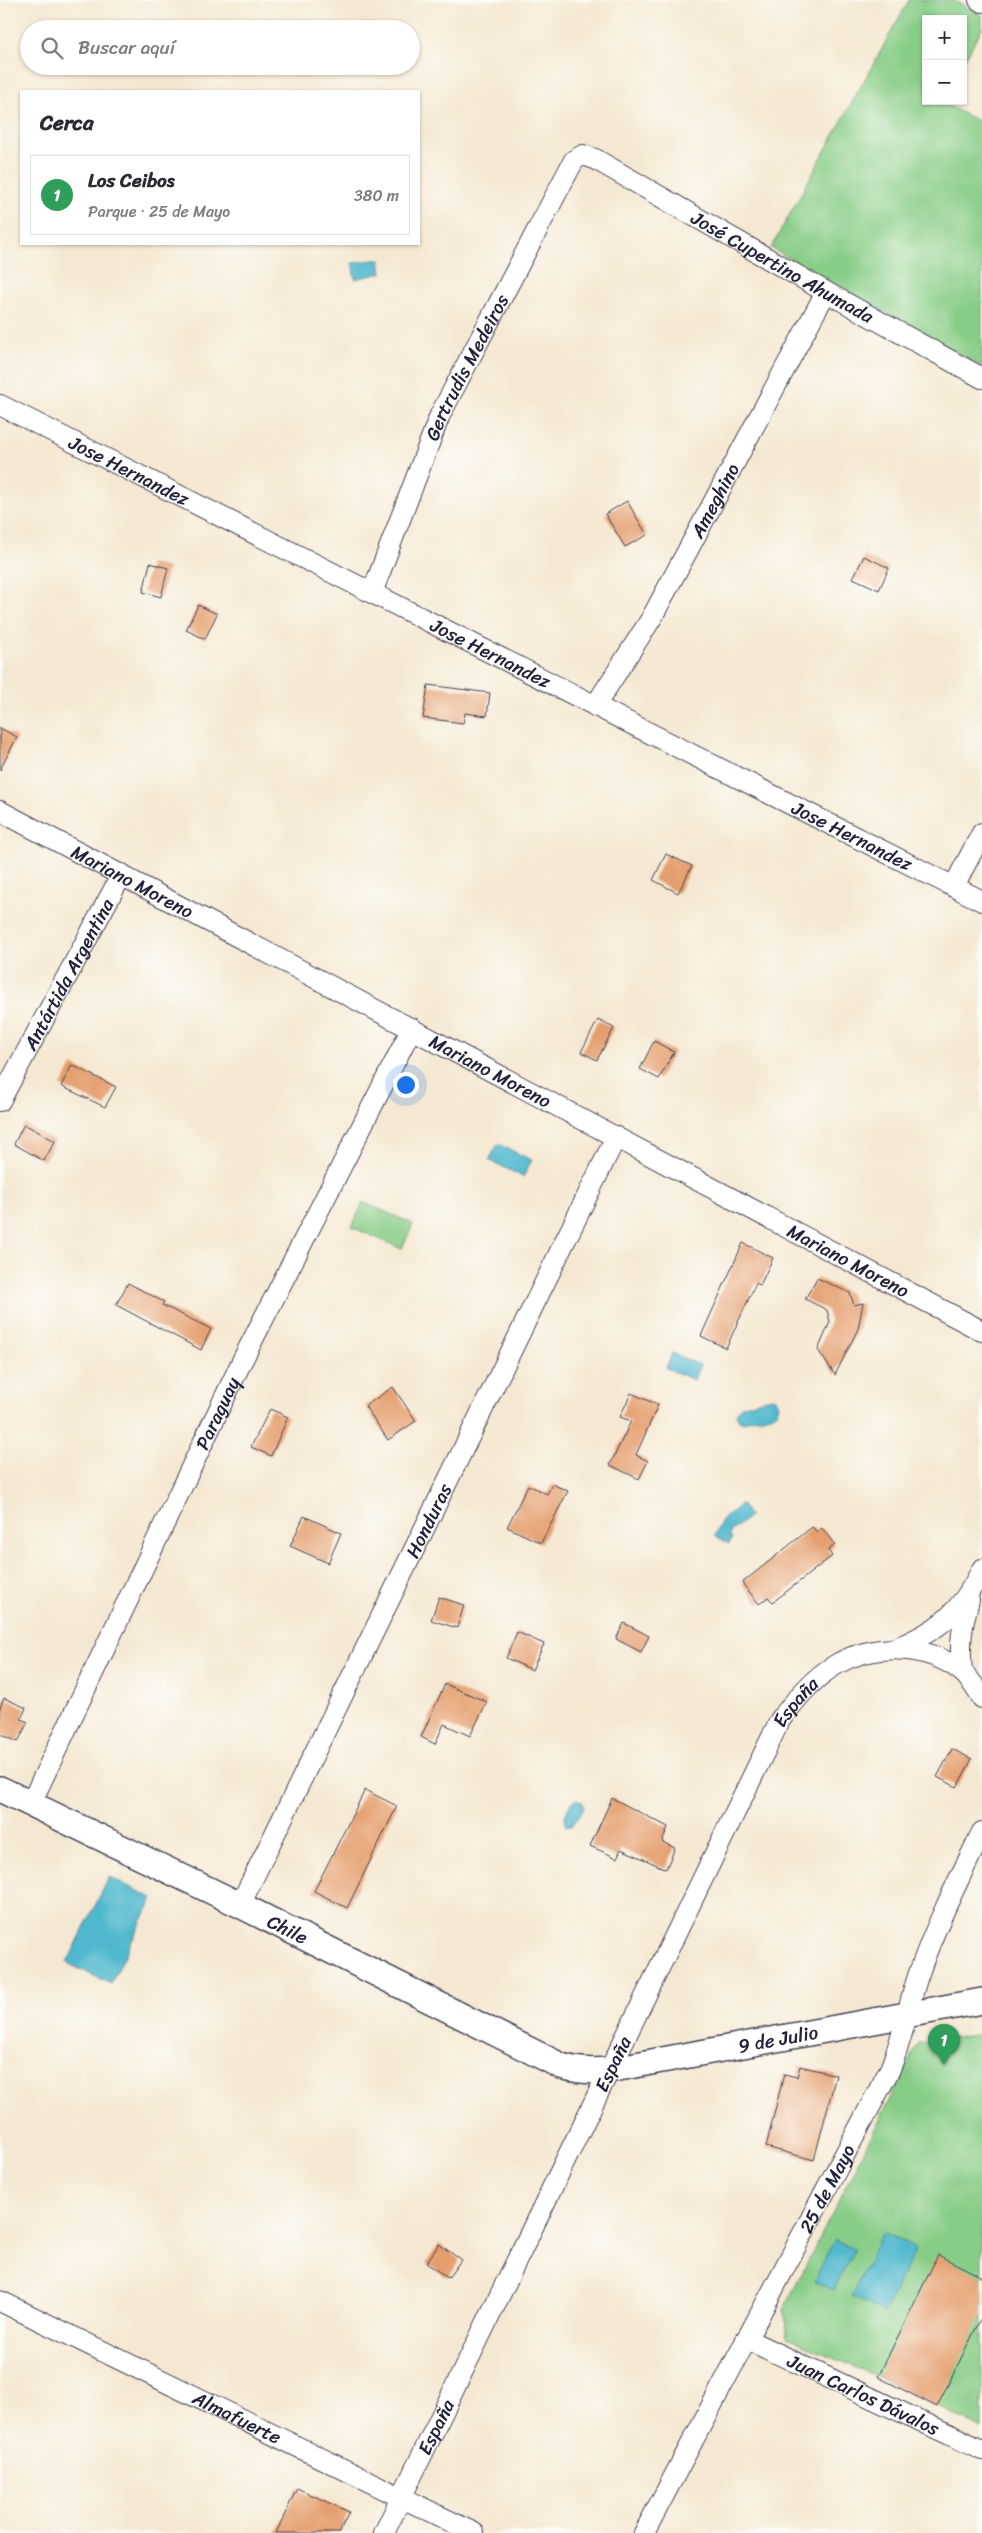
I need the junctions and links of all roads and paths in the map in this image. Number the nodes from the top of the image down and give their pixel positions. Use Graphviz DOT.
graph roads {
  1 [pos="583,155"];
  2 [pos="826,292"];
  3 [pos="982,378"];
  4 [pos="0,405"];
  5 [pos="372,593"];
  6 [pos="596,706"];
  7 [pos="0,811"];
  8 [pos="982,833"];
  9 [pos="122,874"];
  10 [pos="954,886"];
  11 [pos="982,901"];
  12 [pos="412,1028"];
  13 [pos="0,1101"];
  14 [pos="616,1137"];
  15 [pos="982,1331"];
  16 [pos="982,1569"];
  17 [pos="973,1588"];
  18 [pos="894,1649"];
  19 [pos="962,1671"];
  20 [pos="982,1698"];
  21 [pos="0,1789"];
  22 [pos="31,1803"];
  23 [pos="982,1832"];
  24 [pos="240,1905"];
  25 [pos="982,2001"];
  26 [pos="908,2014"];
  27 [pos="575,2070"];
  28 [pos="608,2070"];
  29 [pos="0,2300"];
  30 [pos="746,2339"];
  31 [pos="982,2450"];
  32 [pos="402,2498"];
  33 [pos="384,2533"];
  34 [pos="474,2533"];
  35 [pos="644,2533"];
  1 -- 2 [label="street, José Cupertino Ahumada"];
  1 -- 5 [label="street, Gertrudis Medeiros"];
  2 -- 3 [label="street, José Cupertino Ahumada"];
  2 -- 6 [label="street, Ameghino"];
  4 -- 5 [label="street, Jose Hernandez"];
  5 -- 6 [label="street, Jose Hernandez"];
  6 -- 10 [label="street, Jose Hernandez"];
  7 -- 9 [label="street, Mariano Moreno"];
  8 -- 10 [label="street"];
  9 -- 12 [label="street, Mariano Moreno"];
  9 -- 13 [label="street, Antártida Argentina"];
  10 -- 11 [label="street, Jose Hernandez"];
  12 -- 14 [label="street, Mariano Moreno"];
  12 -- 22 [label="street, Paraguay"];
  14 -- 15 [label="street, Mariano Moreno"];
  14 -- 24 [label="street, Honduras"];
  16 -- 17 [label="street, España"];
  17 -- 18 [label="street, España"];
  17 -- 19 [label="street, España"];
  18 -- 19 [label="street, España"];
  18 -- 28 [label="street, España"];
  19 -- 20 [label="street"];
  21 -- 22 [label="street, Chile"];
  22 -- 24 [label="street, Chile"];
  23 -- 26 [label="street, 25 de Mayo"];
  24 -- 27 [label="street, Chile"];
  25 -- 26 [label="street, 9 de Julio"];
  26 -- 28 [label="street, 9 de Julio"];
  26 -- 30 [label="street, 25 de Mayo"];
  27 -- 28 [label="street, 9 de Julio"];
  28 -- 32 [label="street, España"];
  29 -- 32 [label="street, Almafuerte"];
  30 -- 31 [label="street, Juan Carlos Dávalos"];
  30 -- 35 [label="street, 25 de Mayo"];
  32 -- 33 [label="street, España"];
  32 -- 34 [label="street, Almafuerte"];
}
